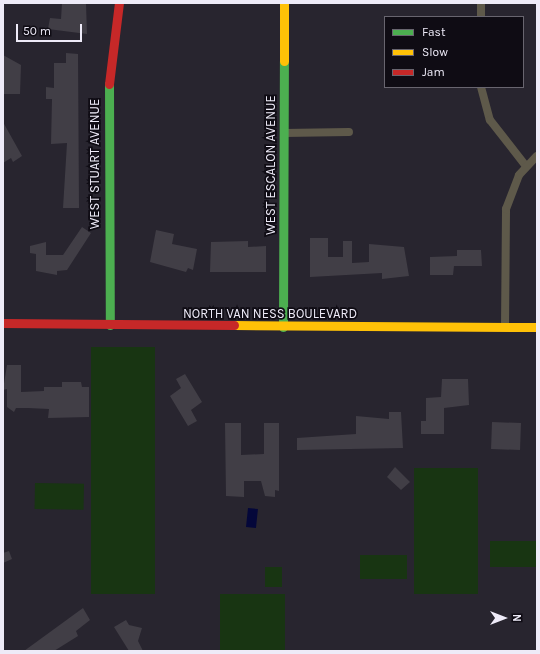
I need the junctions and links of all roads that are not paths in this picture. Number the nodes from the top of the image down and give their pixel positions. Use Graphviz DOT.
graph roads {
  1 [pos="119,3"];
  2 [pos="284,3"];
  3 [pos="481,3"];
  4 [pos="481,16"];
  5 [pos="481,88"];
  6 [pos="349,132"];
  7 [pos="284,133"];
  8 [pos="537,156"];
  9 [pos="526,166"];
  10 [pos="3,323"];
  11 [pos="110,325"];
  12 [pos="283,327"];
  13 [pos="505,327"];
  14 [pos="537,327"];
  1 -- 11 [label="street, WEST STUART AVENUE"];
  2 -- 7 [label="street, WEST ESCALON AVENUE"];
  3 -- 4 [label="street"];
  5 -- 9 [label="street"];
  6 -- 7 [label="street"];
  7 -- 12 [label="street, WEST ESCALON AVENUE"];
  8 -- 9 [label="street"];
  9 -- 13 [label="street"];
  10 -- 11 [label="street, NORTH VAN NESS BOULEVARD"];
  11 -- 12 [label="street, NORTH VAN NESS BOULEVARD"];
  12 -- 13 [label="street, NORTH VAN NESS BOULEVARD"];
  13 -- 14 [label="street, NORTH VAN NESS BOULEVARD"];
}
